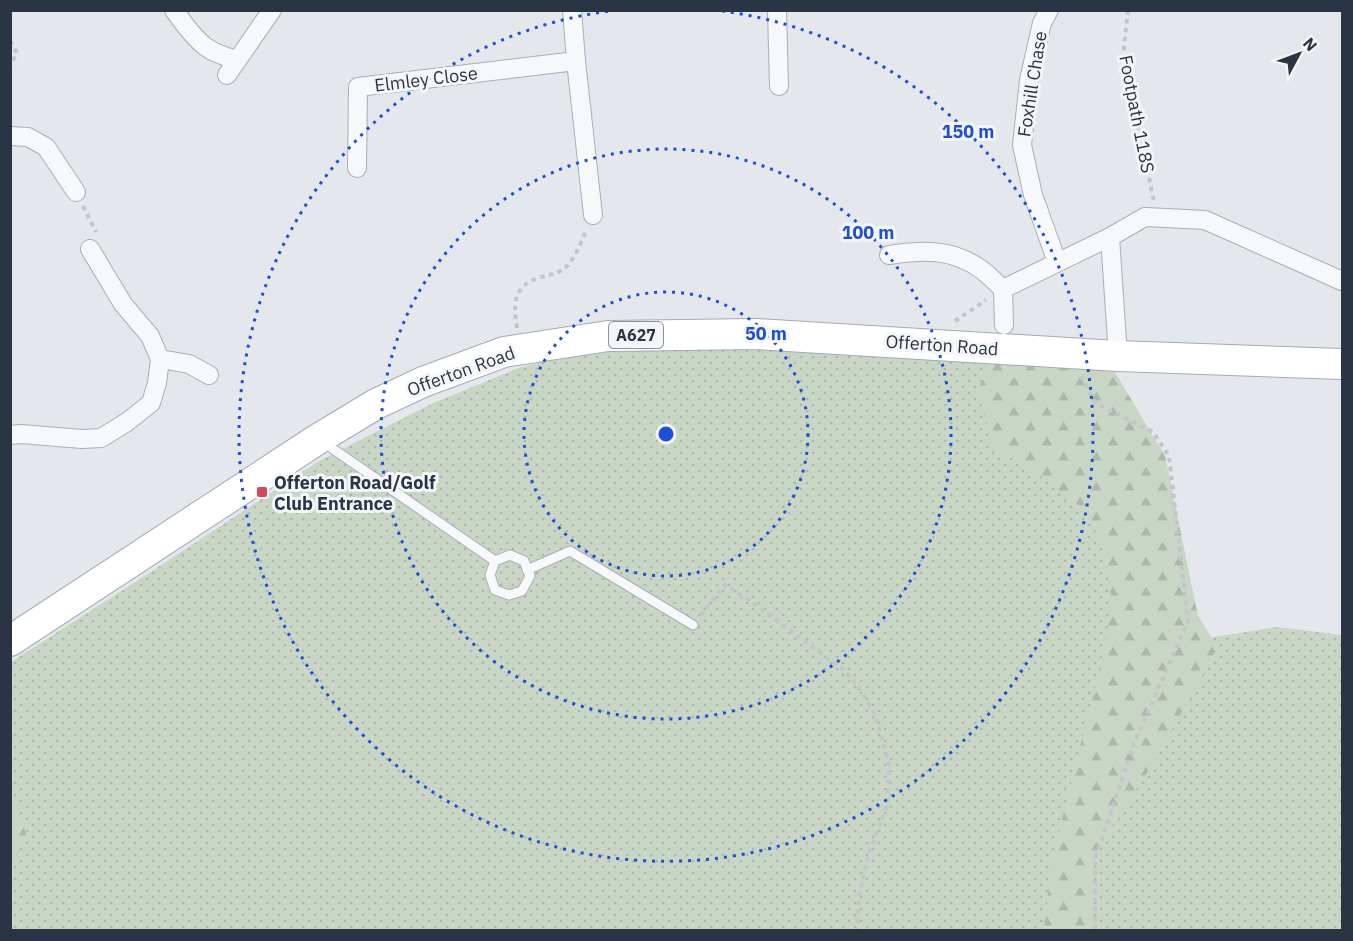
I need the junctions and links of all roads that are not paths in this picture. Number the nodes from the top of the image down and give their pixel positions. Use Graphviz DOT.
graph roads {
  1 [pos="174,10"];
  2 [pos="272,10"];
  3 [pos="572,10"];
  4 [pos="777,10"];
  5 [pos="1049,10"];
  6 [pos="576,61"];
  7 [pos="779,86"];
  8 [pos="10,136"];
  9 [pos="357,168"];
  10 [pos="76,192"];
  11 [pos="593,215"];
  12 [pos="1110,237"];
  13 [pos="90,249"];
  14 [pos="889,255"];
  15 [pos="1057,262"];
  16 [pos="1342,281"];
  17 [pos="1003,289"];
  18 [pos="1004,326"];
  19 [pos="1118,356"];
  20 [pos="159,359"];
  21 [pos="1342,364"];
  22 [pos="209,375"];
  23 [pos="10,435"];
  24 [pos="318,439"];
  25 [pos="495,561"];
  26 [pos="527,570"];
  27 [pos="693,625"];
  28 [pos="10,641"];
  1 -- 2 [label="street"];
  3 -- 6 [label="street"];
  4 -- 7 [label="street"];
  5 -- 15 [label="street, Foxhill Chase"];
  6 -- 9 [label="street, Elmley Close"];
  6 -- 11 [label="street"];
  8 -- 10 [label="street"];
  12 -- 15 [label="street"];
  12 -- 16 [label="street"];
  12 -- 19 [label="street"];
  13 -- 20 [label="street"];
  14 -- 17 [label="street"];
  15 -- 17 [label="street"];
  17 -- 18 [label="street"];
  19 -- 21 [label="main road, Offerton Road / A627"];
  19 -- 24 [label="main road, Offerton Road / A627"];
  20 -- 22 [label="street"];
  20 -- 23 [label="street"];
  24 -- 25 [label="lane"];
  24 -- 28 [label="main road, Offerton Road / A627"];
  25 -- 26 [label="lane"];
  25 -- 26 [label="lane"];
  26 -- 27 [label="lane"];
}
